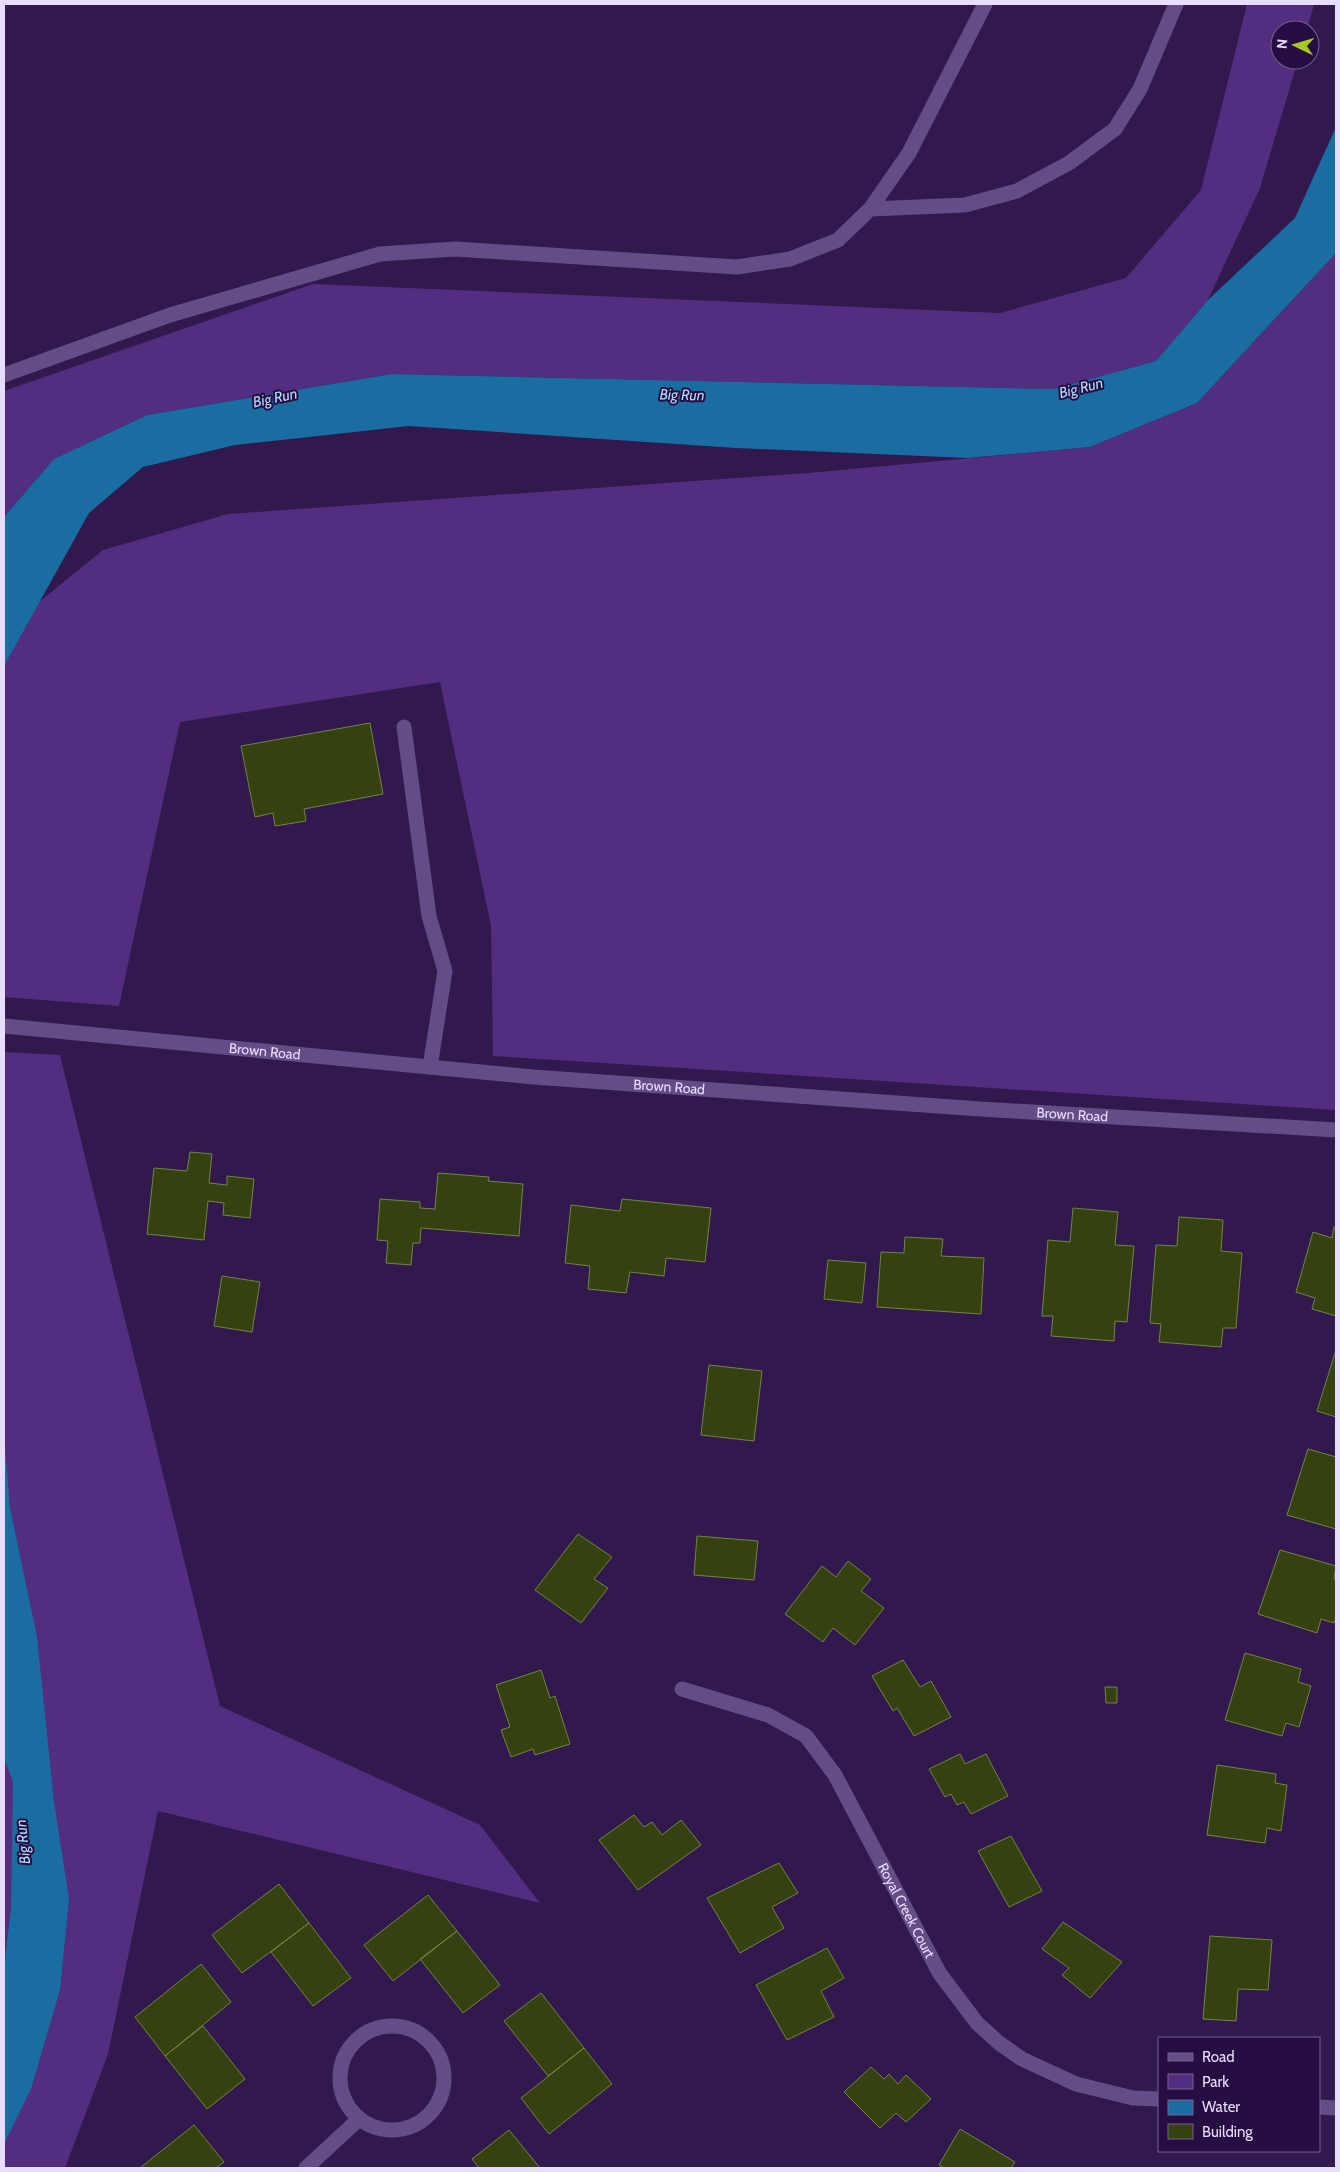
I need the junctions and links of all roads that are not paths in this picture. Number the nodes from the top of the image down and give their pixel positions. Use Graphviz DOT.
graph roads {
  1 [pos="985,4"];
  2 [pos="1176,4"];
  3 [pos="870,209"];
  4 [pos="4,375"];
  5 [pos="404,727"];
  6 [pos="4,1026"];
  7 [pos="430,1066"];
  8 [pos="1336,1130"];
  9 [pos="682,1689"];
  10 [pos="1158,2099"];
  11 [pos="1320,2107"];
  12 [pos="1336,2108"];
  13 [pos="359,2119"];
  14 [pos="306,2168"];
  1 -- 3 [label="street"];
  2 -- 3 [label="street"];
  3 -- 4 [label="street"];
  5 -- 7 [label="street"];
  6 -- 7 [label="street, Brown Road"];
  7 -- 8 [label="street, Brown Road"];
  9 -- 10 [label="street, Royal Creek Court"];
  11 -- 12 [label="street"];
  13 -- 13 [label="street"];
  13 -- 14 [label="street"];
}
